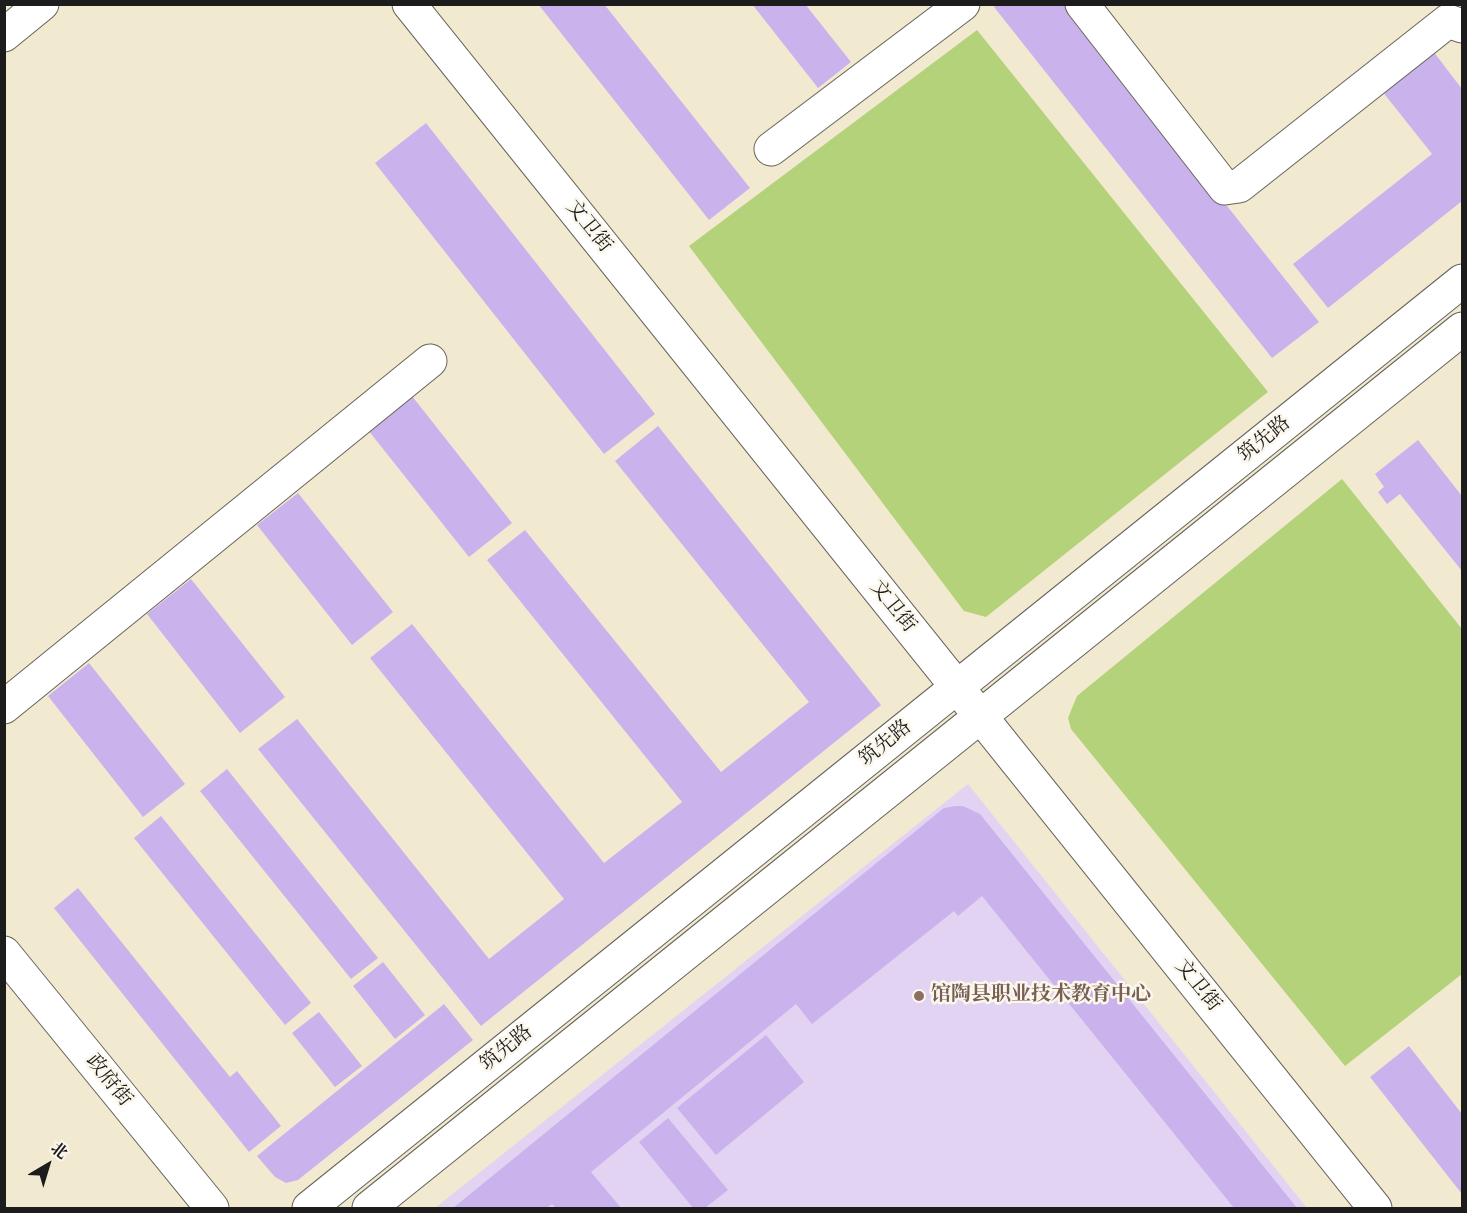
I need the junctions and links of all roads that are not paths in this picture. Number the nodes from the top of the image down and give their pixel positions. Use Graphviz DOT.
graph roads {
  1 [pos="42,4"];
  2 [pos="409,4"];
  3 [pos="963,4"];
  4 [pos="1082,4"];
  5 [pos="1462,26"];
  6 [pos="4,35"];
  7 [pos="771,148"];
  8 [pos="1462,280"];
  9 [pos="1462,329"];
  10 [pos="429,361"];
  11 [pos="957,687"];
  12 [pos="4,707"];
  13 [pos="981,717"];
  14 [pos="4,953"];
  15 [pos="212,1209"];
  16 [pos="309,1209"];
  17 [pos="369,1209"];
  18 [pos="1375,1209"];
  1 -- 6 [label="street"];
  2 -- 11 [label="street, 文卫街"];
  3 -- 7 [label="street"];
  4 -- 5 [label="street"];
  8 -- 11 [label="street, 筑先路"];
  9 -- 13 [label="street, 筑先路"];
  10 -- 12 [label="street"];
  11 -- 13 [label="street, 文卫街"];
  11 -- 16 [label="street, 筑先路"];
  13 -- 17 [label="street, 筑先路"];
  13 -- 18 [label="street, 文卫街"];
  14 -- 15 [label="street, 政府街"];
}
